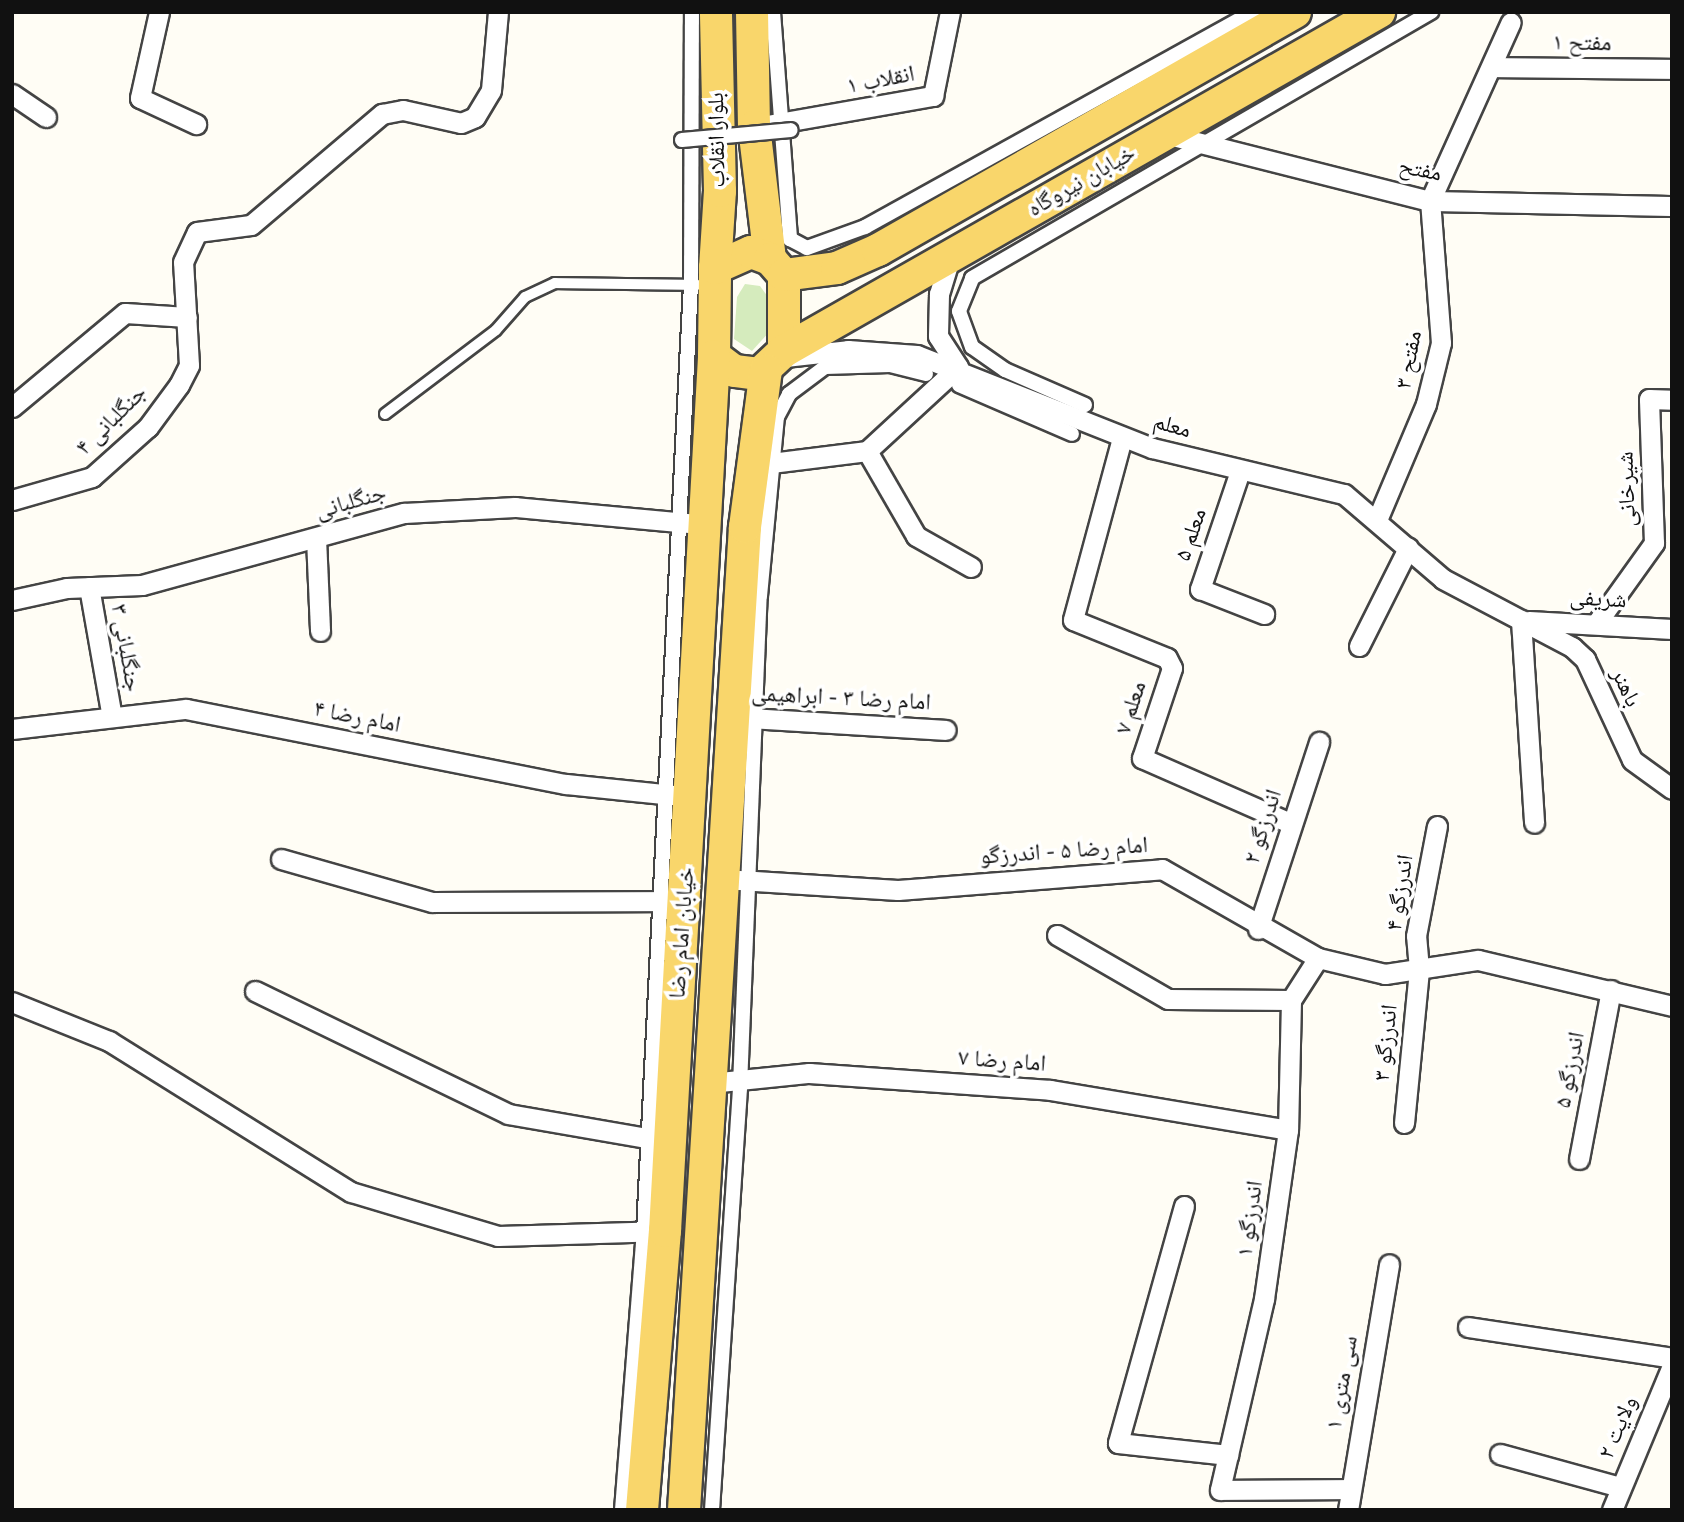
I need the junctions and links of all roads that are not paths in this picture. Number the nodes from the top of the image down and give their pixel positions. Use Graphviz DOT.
graph roads {
  1 [pos="159,12"];
  2 [pos="498,12"];
  3 [pos="692,12"];
  4 [pos="716,12"];
  5 [pos="752,12"];
  6 [pos="773,12"];
  7 [pos="950,12"];
  8 [pos="1379,12"];
  9 [pos="1431,12"];
  10 [pos="1274,15"];
  11 [pos="1511,22"];
  12 [pos="1493,67"];
  13 [pos="1672,69"];
  14 [pos="12,94"];
  15 [pos="46,117"];
  16 [pos="196,124"];
  17 [pos="776,127"];
  18 [pos="1165,134"];
  19 [pos="682,140"];
  20 [pos="1203,143"];
  21 [pos="762,190"];
  22 [pos="720,191"];
  23 [pos="1430,201"];
  24 [pos="1672,206"];
  25 [pos="878,250"];
  26 [pos="950,258"];
  27 [pos="777,267"];
  28 [pos="707,280"];
  29 [pos="898,286"];
  30 [pos="187,317"];
  31 [pos="714,356"];
  32 [pos="777,359"];
  33 [pos="926,374"];
  34 [pos="959,376"];
  35 [pos="1672,400"];
  36 [pos="1085,405"];
  37 [pos="12,407"];
  38 [pos="385,414"];
  39 [pos="1072,434"];
  40 [pos="1122,438"];
  41 [pos="867,451"];
  42 [pos="712,458"];
  43 [pos="761,462"];
  44 [pos="1240,471"];
  45 [pos="12,500"];
  46 [pos="1377,520"];
  47 [pos="694,523"];
  48 [pos="316,538"];
  49 [pos="1408,548"];
  50 [pos="971,567"];
  51 [pos="89,587"];
  52 [pos="12,600"];
  53 [pos="1264,614"];
  54 [pos="1521,620"];
  55 [pos="1596,624"];
  56 [pos="1672,629"];
  57 [pos="320,631"];
  58 [pos="1359,646"];
  59 [pos="112,717"];
  60 [pos="744,718"];
  61 [pos="12,729"];
  62 [pos="946,730"];
  63 [pos="1319,742"];
  64 [pos="1672,789"];
  65 [pos="679,796"];
  66 [pos="1290,822"];
  67 [pos="1534,823"];
  68 [pos="1437,826"];
  69 [pos="281,859"];
  70 [pos="734,880"];
  71 [pos="673,901"];
  72 [pos="1258,929"];
  73 [pos="1057,935"];
  74 [pos="1318,958"];
  75 [pos="1419,969"];
  76 [pos="1611,990"];
  77 [pos="255,991"];
  78 [pos="1291,1000"];
  79 [pos="12,1002"];
  80 [pos="1672,1006"];
  81 [pos="725,1082"];
  82 [pos="1404,1123"];
  83 [pos="1288,1130"];
  84 [pos="660,1141"];
  85 [pos="1579,1159"];
  86 [pos="1184,1206"];
  87 [pos="654,1231"];
  88 [pos="1389,1264"];
  89 [pos="1468,1327"];
  90 [pos="1672,1358"];
  91 [pos="1672,1366"];
  92 [pos="1500,1454"];
  93 [pos="1228,1455"];
  94 [pos="1620,1487"];
  95 [pos="1350,1489"];
  96 [pos="691,1507"];
  97 [pos="622,1510"];
  98 [pos="642,1510"];
  99 [pos="1348,1510"];
  100 [pos="1612,1510"];
  1 -- 16 [label="street"];
  2 -- 30 [label="street, جنگلبانی ۴"];
  3 -- 28 [label="street"];
  4 -- 22 [label="main road, بلوار انقلاب"];
  5 -- 17 [label="main road, بلوار انقلاب"];
  6 -- 17 [label="street"];
  7 -- 17 [label="street, انقلاب ۱"];
  8 -- 18 [label="main road, خیابان نیروگاه"];
  9 -- 20 [label="street"];
  10 -- 17 [label="street"];
  10 -- 25 [label="main road, خیابان نیروگاه"];
  11 -- 12 [label="street"];
  12 -- 13 [label="street, مفتح ۱"];
  12 -- 23 [label="street"];
  14 -- 15 [label="street"];
  17 -- 19 [label="street, bridge"];
  17 -- 21 [label="main road, بلوار انقلاب"];
  18 -- 20 [label="street, مفتح"];
  18 -- 26 [label="main road, خیابان نیروگاه"];
  20 -- 23 [label="street, مفتح"];
  20 -- 36 [label="street"];
  21 -- 22 [label="main road"];
  21 -- 27 [label="main road, بلوار انقلاب"];
  22 -- 28 [label="main road, بلوار انقلاب"];
  23 -- 24 [label="street, مفتح"];
  23 -- 46 [label="street, مفتح ۳"];
  25 -- 27 [label="main road, خیابان نیروگاه"];
  25 -- 29 [label="main road"];
  26 -- 29 [label="main road, خیابان نیروگاه"];
  26 -- 34 [label="street"];
  27 -- 28 [label="main road, خیابان نیروگاه"];
  27 -- 32 [label="main road, بلوار انقلاب"];
  28 -- 31 [label="main road, بلوار انقلاب"];
  28 -- 38 [label="lane"];
  28 -- 47 [label="street"];
  29 -- 32 [label="main road, خیابان نیروگاه"];
  30 -- 37 [label="street"];
  30 -- 45 [label="street, جنگلبانی ۴"];
  31 -- 32 [label="main road"];
  31 -- 42 [label="main road, خیابان امام رضا"];
  32 -- 34 [label="street, معلم"];
  32 -- 43 [label="main road, خیابان امام رضا"];
  33 -- 43 [label="street"];
  34 -- 39 [label="street"];
  34 -- 40 [label="street, معلم"];
  34 -- 41 [label="street"];
  35 -- 55 [label="street, شیرخانی"];
  40 -- 44 [label="street, معلم"];
  40 -- 66 [label="street, معلم ۷"];
  41 -- 43 [label="street"];
  41 -- 50 [label="street"];
  42 -- 43 [label="main road"];
  42 -- 47 [label="main road, خیابان امام رضا"];
  43 -- 60 [label="main road, خیابان امام رضا"];
  44 -- 46 [label="street, معلم"];
  44 -- 53 [label="street, معلم ۵"];
  46 -- 49 [label="street, معلم"];
  47 -- 48 [label="street, جنگلبانی"];
  47 -- 65 [label="main road, خیابان امام رضا"];
  48 -- 51 [label="street, جنگلبانی"];
  48 -- 57 [label="street"];
  49 -- 54 [label="street, معلم"];
  49 -- 58 [label="street"];
  51 -- 52 [label="street, جنگلبانی"];
  51 -- 59 [label="street, جنگلبانی ۳"];
  54 -- 55 [label="street, شریفی"];
  54 -- 64 [label="street, باهنر"];
  54 -- 67 [label="street"];
  55 -- 56 [label="street, شریفی"];
  59 -- 61 [label="street, امام رضا ۴"];
  59 -- 65 [label="street, امام رضا ۴"];
  60 -- 62 [label="street, امام رضا ۳ - ابراهیمی"];
  60 -- 70 [label="main road, خیابان امام رضا"];
  63 -- 66 [label="street, اندرزگو ۲"];
  65 -- 71 [label="main road, خیابان امام رضا"];
  66 -- 72 [label="street, اندرزگو ۲"];
  68 -- 75 [label="street, اندرزگو ۴"];
  69 -- 71 [label="street"];
  70 -- 72 [label="street, امام رضا ۵ - اندرزگو"];
  70 -- 81 [label="main road, خیابان امام رضا"];
  71 -- 84 [label="main road, خیابان امام رضا"];
  72 -- 74 [label="street, امام رضا ۵ - اندرزگو"];
  73 -- 78 [label="street"];
  74 -- 75 [label="street, امام رضا ۵ - اندرزگو"];
  74 -- 78 [label="street"];
  75 -- 76 [label="street, امام رضا ۵ - اندرزگو"];
  75 -- 82 [label="street, اندرزگو ۳"];
  76 -- 80 [label="street, امام رضا ۵ - اندرزگو"];
  76 -- 85 [label="street, اندرزگو ۵"];
  77 -- 84 [label="street"];
  78 -- 83 [label="street, اندرزگو ۱"];
  79 -- 87 [label="street"];
  81 -- 83 [label="street, امام رضا ۷"];
  81 -- 96 [label="main road, خیابان امام رضا"];
  83 -- 93 [label="street, اندرزگو ۱"];
  84 -- 87 [label="main road, خیابان امام رضا"];
  86 -- 93 [label="street"];
  87 -- 97 [label="street"];
  87 -- 98 [label="main road, خیابان امام رضا"];
  88 -- 95 [label="street, سی متری ۱"];
  89 -- 90 [label="street"];
  91 -- 94 [label="street, ولایت ۲"];
  92 -- 94 [label="street"];
  93 -- 95 [label="street, اندرزگو ۱"];
  94 -- 100 [label="street, ولایت ۲"];
  95 -- 99 [label="street, سی متری ۱"];
}
